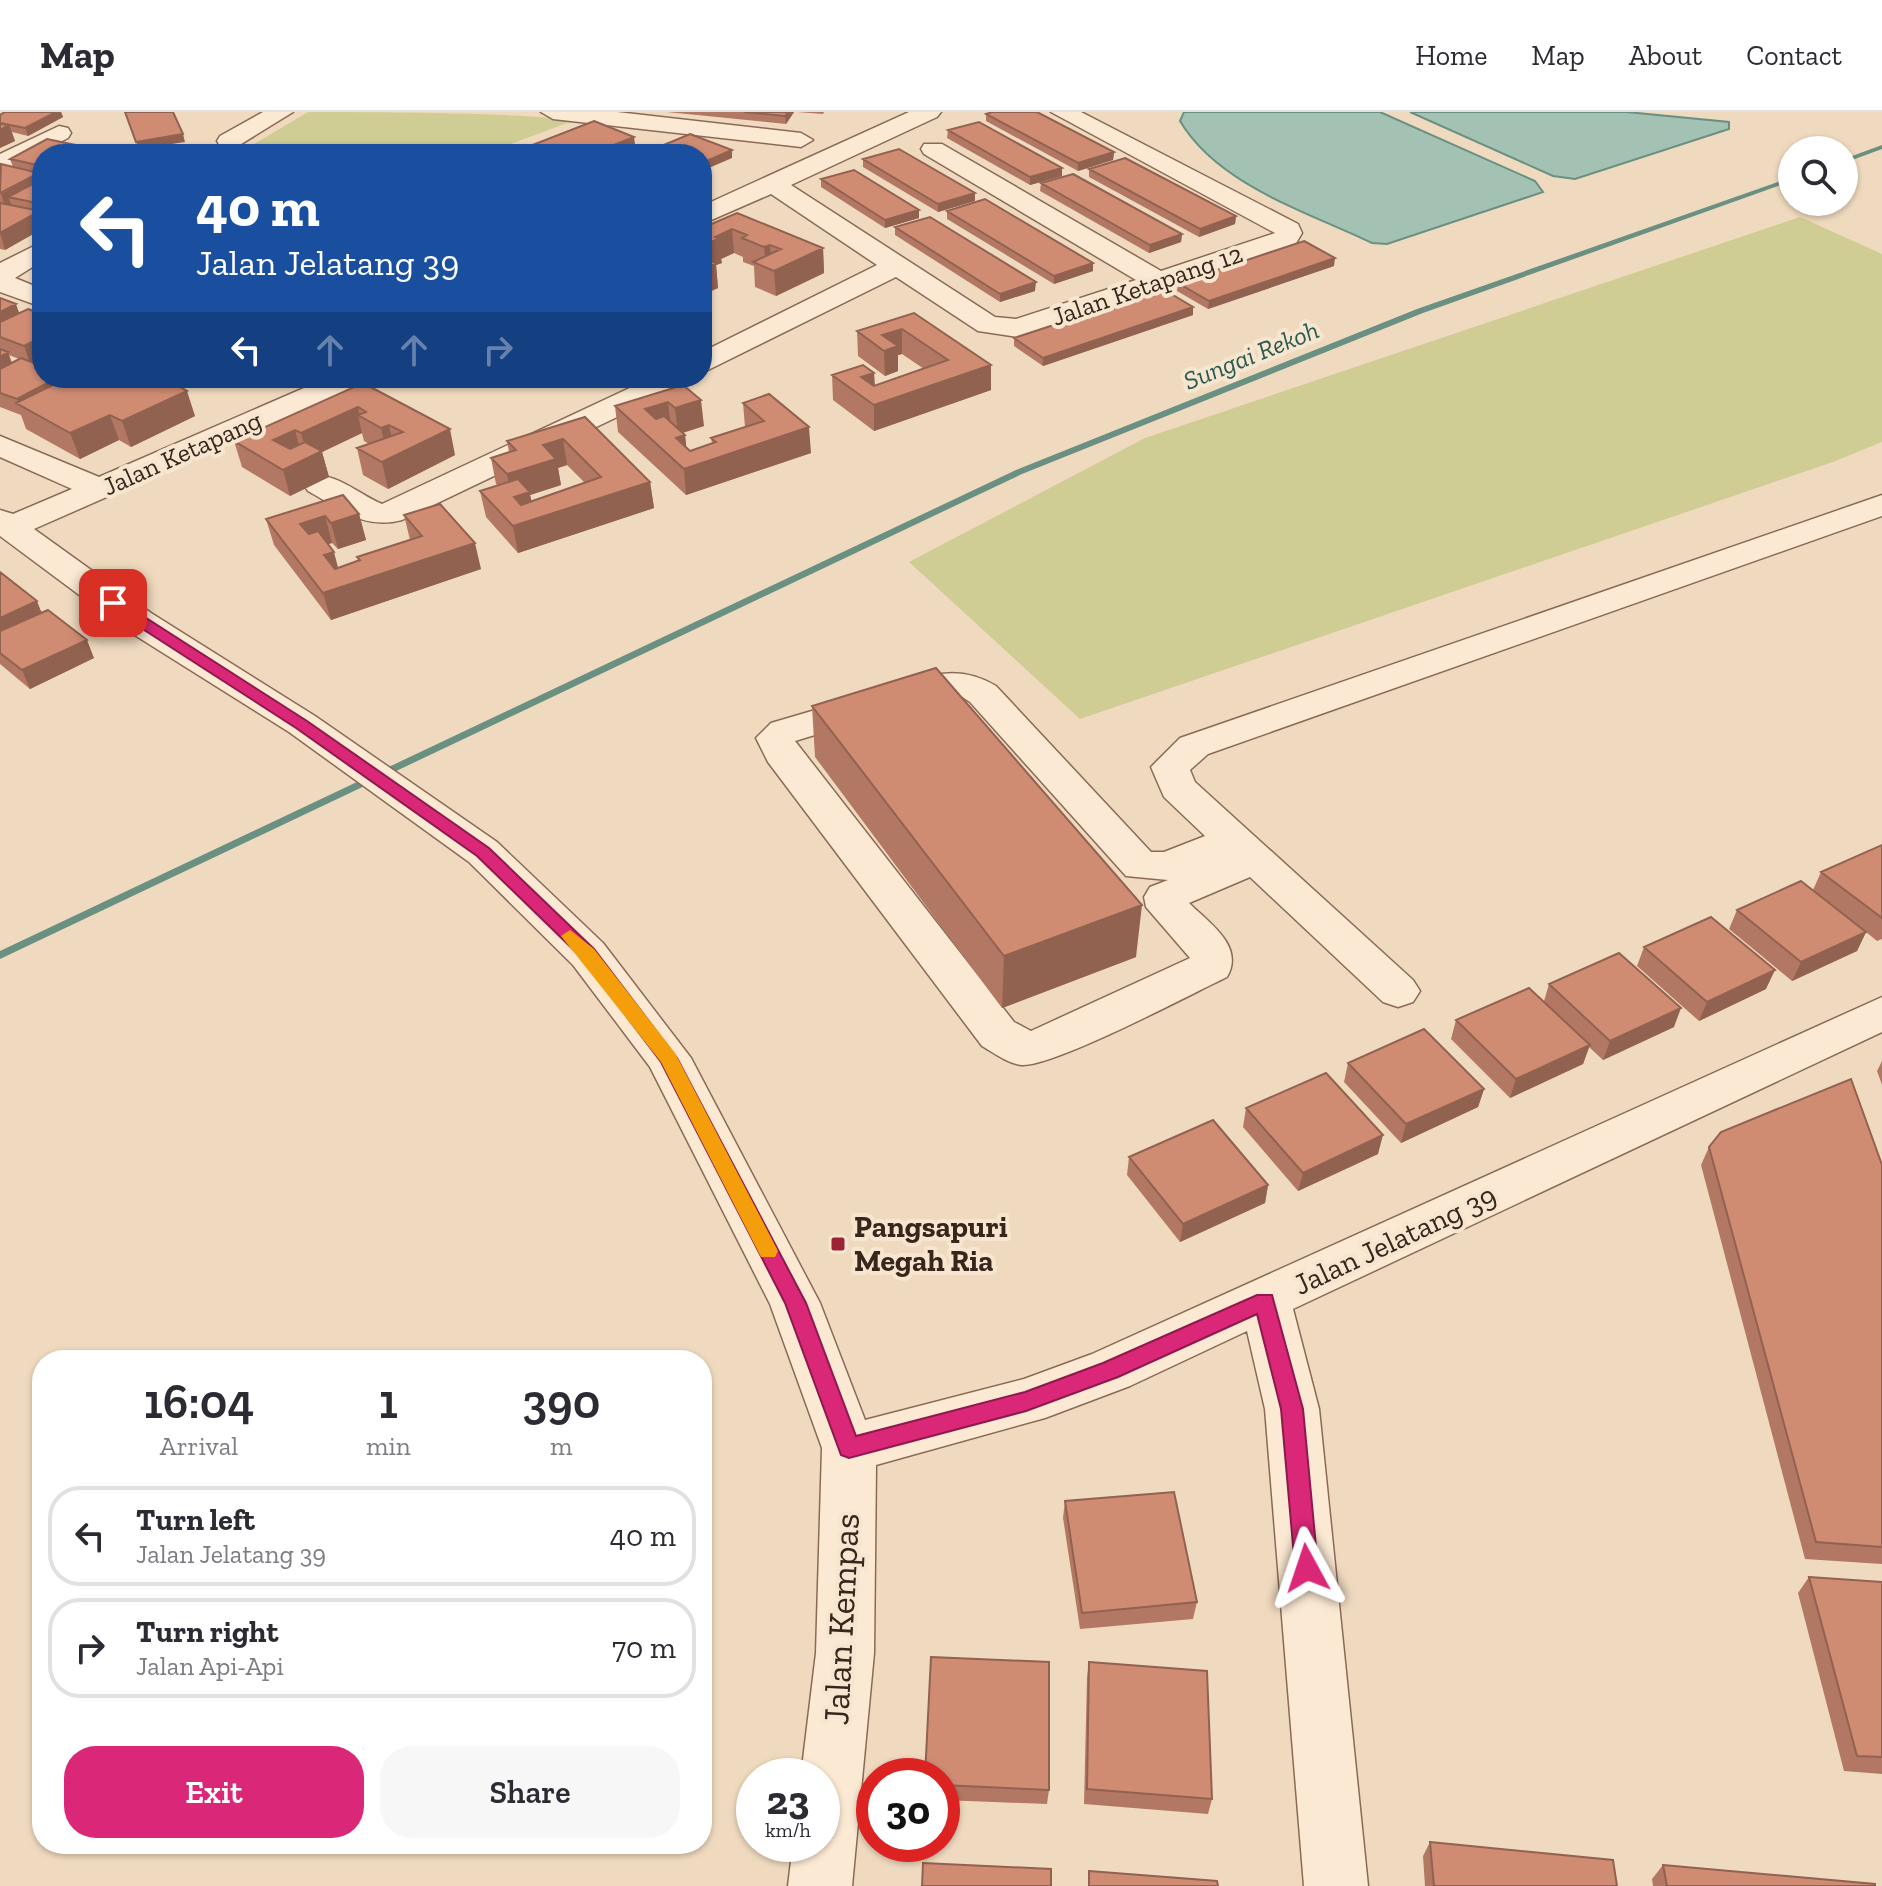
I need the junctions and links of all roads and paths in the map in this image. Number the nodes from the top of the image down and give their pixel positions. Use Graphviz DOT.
graph roads {
  1 [pos="281,112"];
  2 [pos="553,112"];
  3 [pos="929,112"];
  4 [pos="1063,112"];
  5 [pos="606,118"];
  6 [pos="827,129"];
  7 [pos="59,133"];
  8 [pos="228,139"];
  9 [pos="554,139"];
  10 [pos="801,140"];
  11 [pos="38,144"];
  12 [pos="32,147"];
  13 [pos="933,149"];
  14 [pos="0,164"];
  15 [pos="765,171"];
  16 [pos="712,209"];
  17 [pos="32,256"];
  18 [pos="896,266"];
  19 [pos="0,275"];
  20 [pos="1156,280"];
  21 [pos="0,282"];
  22 [pos="32,295"];
  23 [pos="712,359"];
  24 [pos="329,388"];
  25 [pos="654,388"];
  26 [pos="0,445"];
  27 [pos="319,484"];
  28 [pos="100,489"];
  29 [pos="1882,505"];
  30 [pos="6,524"];
  31 [pos="1245,849"];
  32 [pos="1398,991"];
  33 [pos="1882,1013"];
  34 [pos="1265,1301"];
  35 [pos="849,1448"];
  36 [pos="820,1886"];
  37 [pos="1336,1886"];
  1 -- 8 [label="street"];
  2 -- 5 [label="street"];
  3 -- 15 [label="street"];
  4 -- 20 [label="street, Jalan Ketapang 12"];
  5 -- 9 [label="street"];
  5 -- 10 [label="street"];
  6 -- 10 [label="street"];
  7 -- 11 [label="street"];
  10 -- 15 [label="street"];
  12 -- 14 [label="street"];
  13 -- 20 [label="street"];
  15 -- 16 [label="street"];
  15 -- 18 [label="street"];
  17 -- 19 [label="street"];
  18 -- 20 [label="street, Jalan Ketapang 12"];
  18 -- 23 [label="street"];
  21 -- 22 [label="street"];
  24 -- 28 [label="street, Jalan Ketapang"];
  25 -- 27 [label="street"];
  26 -- 28 [label="street"];
  28 -- 30 [label="street, Jalan Ketapang"];
  29 -- 31 [label="street"];
  30 -- 35 [label="street"];
  31 -- 31 [label="street"];
  31 -- 32 [label="street"];
  33 -- 34 [label="street, Jalan Jelatang 39"];
  34 -- 35 [label="street, Jalan Jelatang 39"];
  34 -- 37 [label="street"];
  35 -- 36 [label="street, Jalan Kempas"];
}
